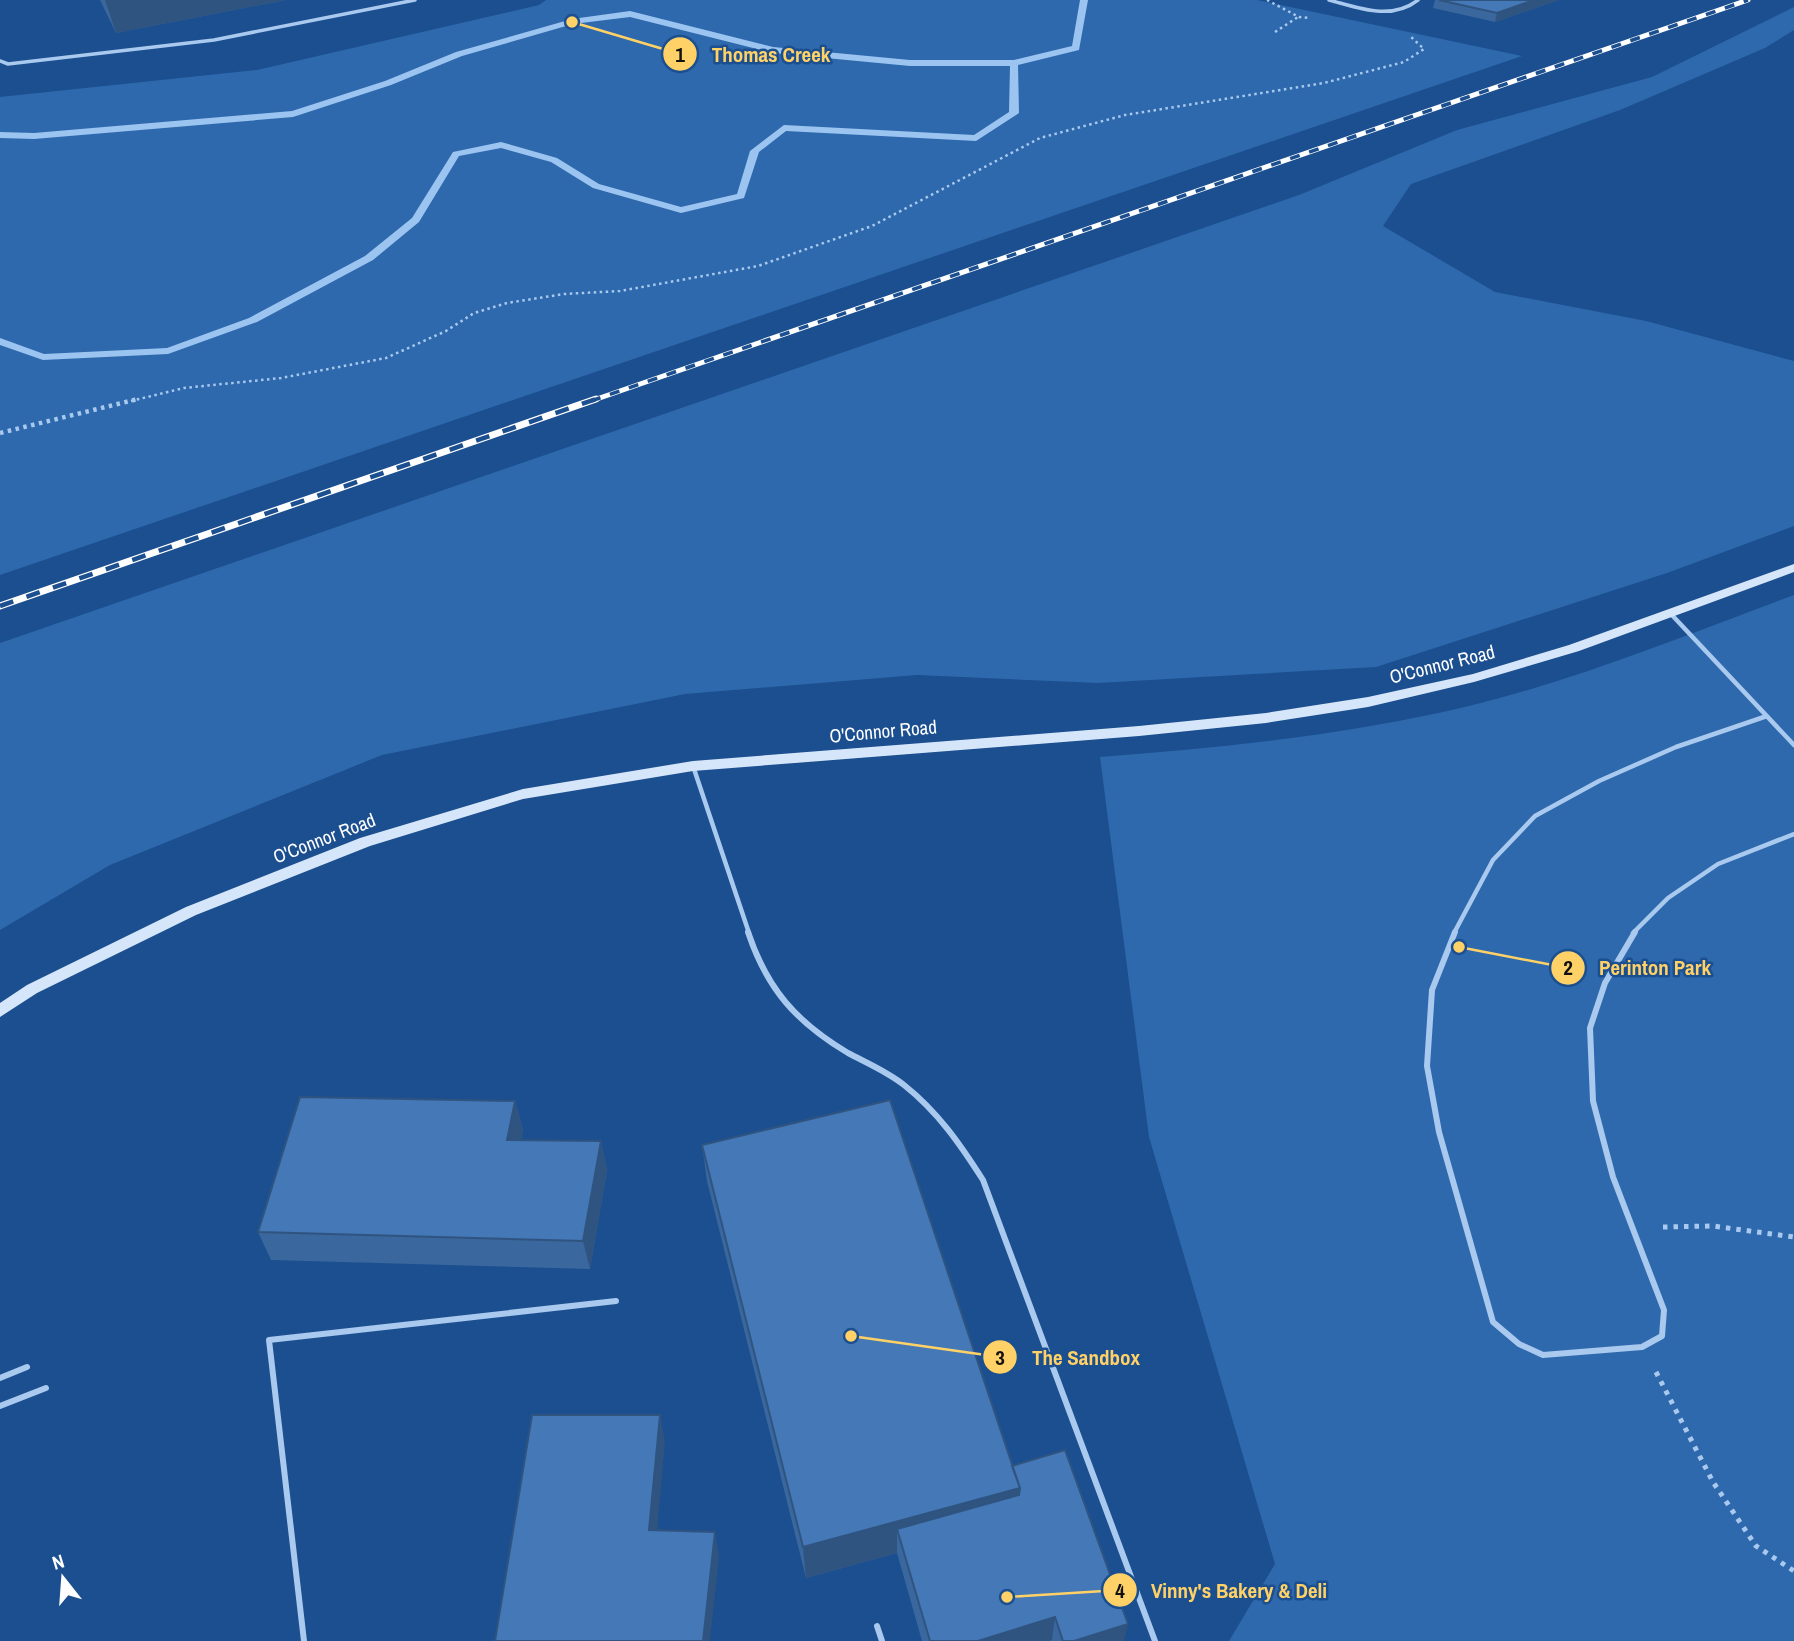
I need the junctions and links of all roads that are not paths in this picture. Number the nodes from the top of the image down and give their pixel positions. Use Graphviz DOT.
graph roads {
  1 [pos="415,0"];
  2 [pos="1329,0"];
  3 [pos="1418,0"];
  4 [pos="0,61"];
  5 [pos="1794,568"];
  6 [pos="1670,613"];
  7 [pos="1767,716"];
  8 [pos="1794,745"];
  9 [pos="693,766"];
  10 [pos="1794,834"];
  11 [pos="0,1011"];
  12 [pos="616,1301"];
  13 [pos="27,1367"];
  14 [pos="0,1378"];
  15 [pos="46,1388"];
  16 [pos="0,1406"];
  17 [pos="877,1626"];
  18 [pos="304,1641"];
  19 [pos="882,1641"];
  20 [pos="1154,1641"];
  1 -- 4 [label="lane"];
  2 -- 3 [label="lane"];
  5 -- 6 [label="street, O'Connor Road"];
  6 -- 7 [label="lane"];
  6 -- 9 [label="street, O'Connor Road"];
  7 -- 8 [label="lane"];
  7 -- 10 [label="lane"];
  9 -- 11 [label="street, O'Connor Road"];
  9 -- 20 [label="lane"];
  12 -- 18 [label="lane"];
  13 -- 14 [label="lane"];
  15 -- 16 [label="lane"];
  17 -- 19 [label="lane"];
}
